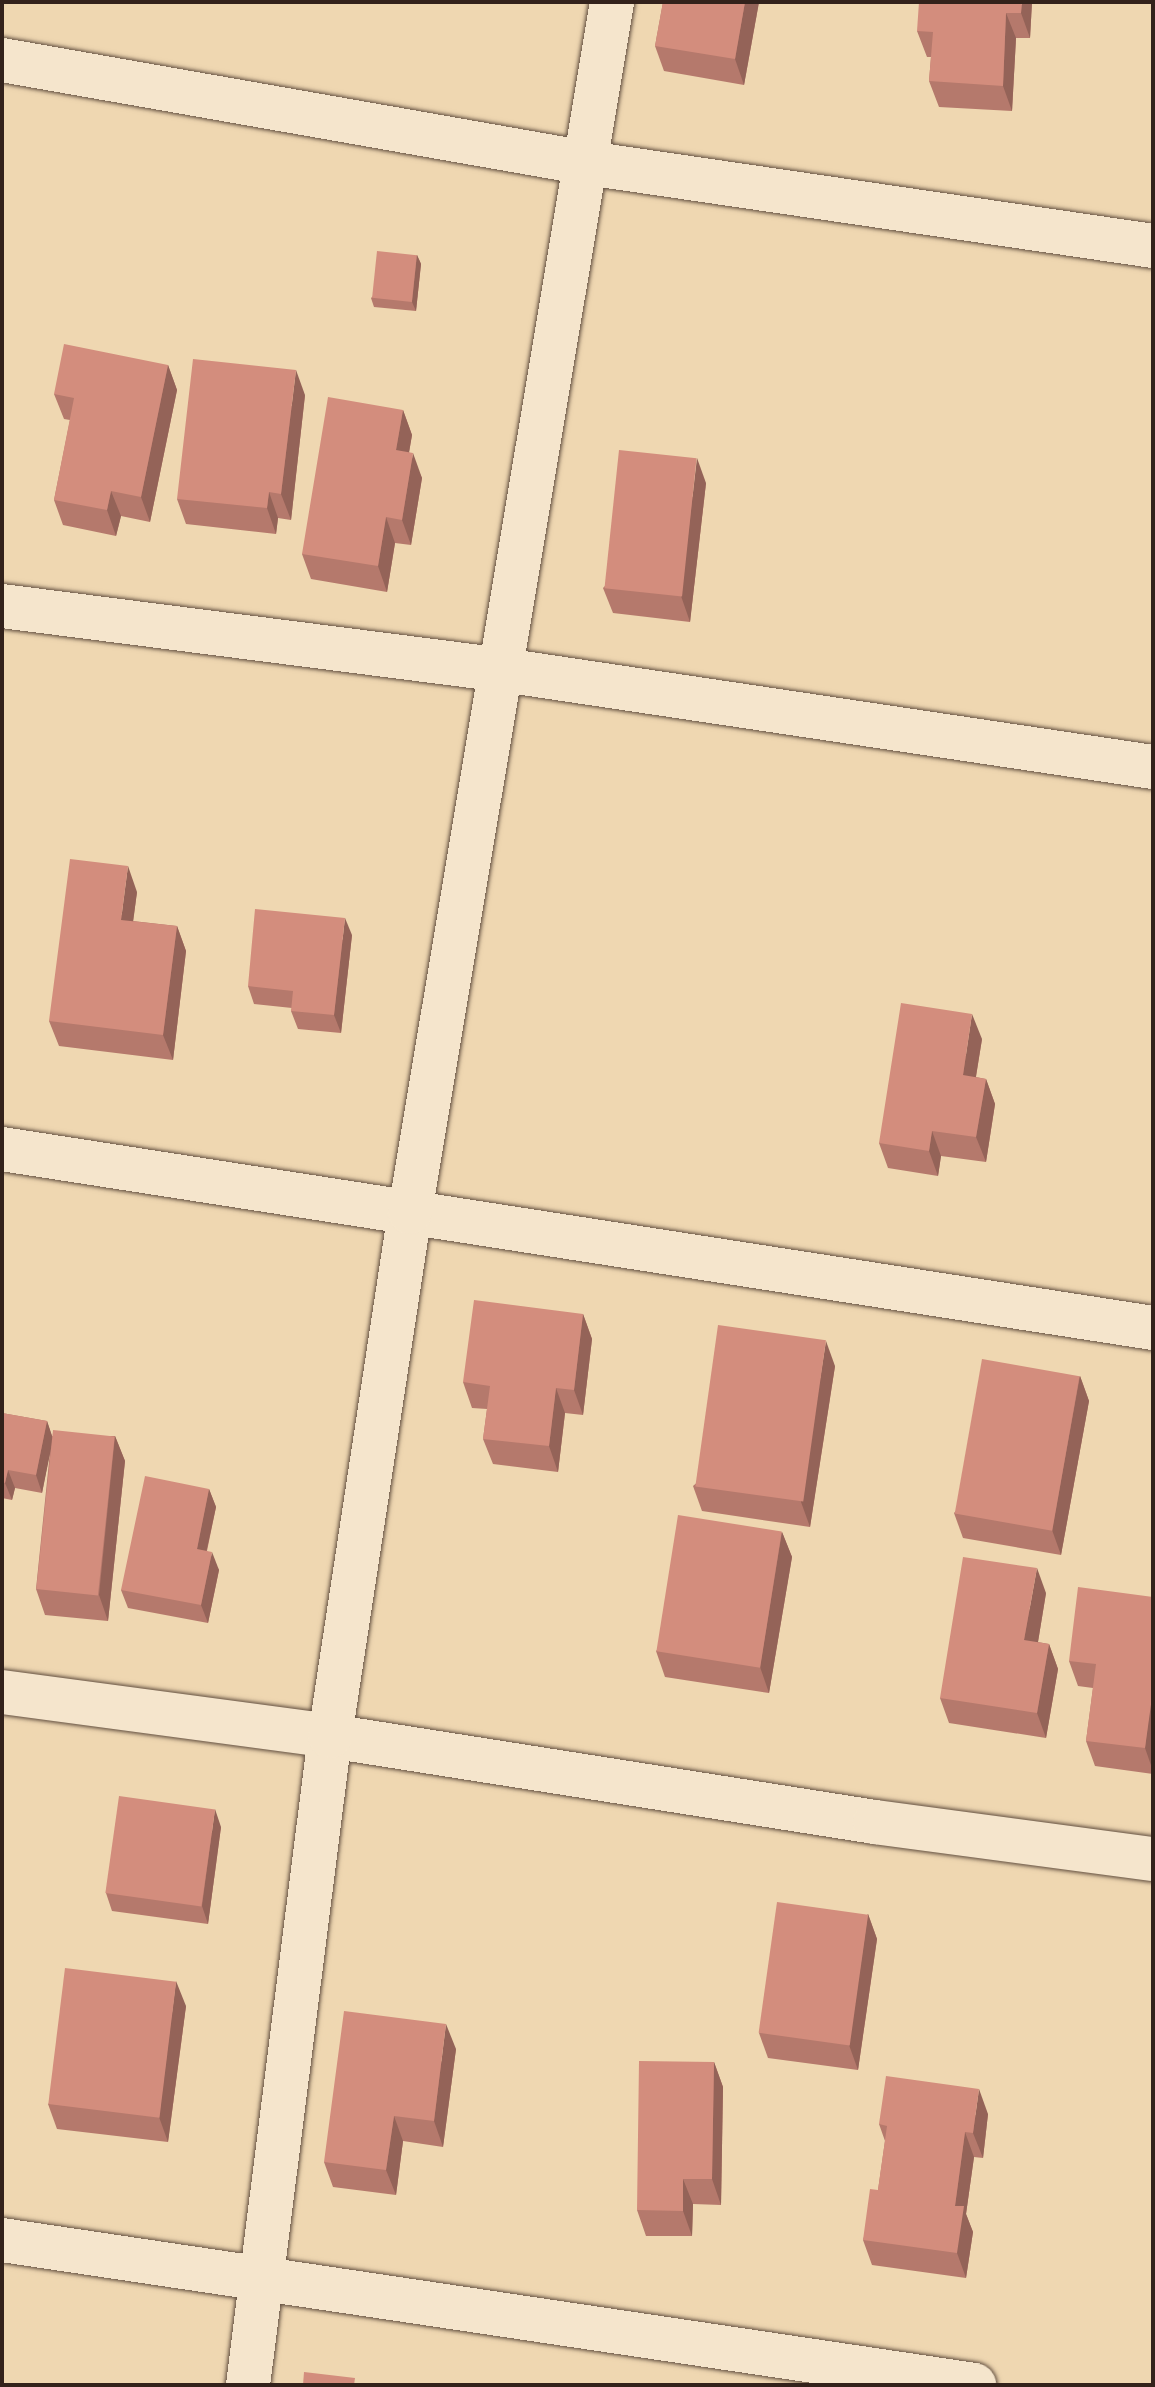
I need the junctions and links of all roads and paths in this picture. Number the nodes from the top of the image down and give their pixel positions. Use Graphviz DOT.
graph roads {
  1 [pos="612,2"];
  2 [pos="2,60"];
  3 [pos="587,163"];
  4 [pos="1153,246"];
  5 [pos="2,606"];
  6 [pos="503,670"];
  7 [pos="1153,767"];
  8 [pos="2,1149"];
  9 [pos="410,1212"];
  10 [pos="1153,1328"];
  11 [pos="2,1692"];
  12 [pos="330,1736"];
  13 [pos="1153,1859"];
  14 [pos="2,2240"];
  15 [pos="263,2279"];
  16 [pos="248,2385"];
  17 [pos="974,2385"];
  1 -- 3 [label="street"];
  2 -- 3 [label="street"];
  3 -- 4 [label="street"];
  3 -- 6 [label="street"];
  5 -- 6 [label="street"];
  6 -- 7 [label="street"];
  6 -- 9 [label="street"];
  8 -- 9 [label="street"];
  9 -- 10 [label="street"];
  9 -- 12 [label="street"];
  11 -- 12 [label="street"];
  12 -- 13 [label="street"];
  12 -- 15 [label="street"];
  14 -- 15 [label="street"];
  15 -- 16 [label="street"];
  15 -- 17 [label="street"];
}
